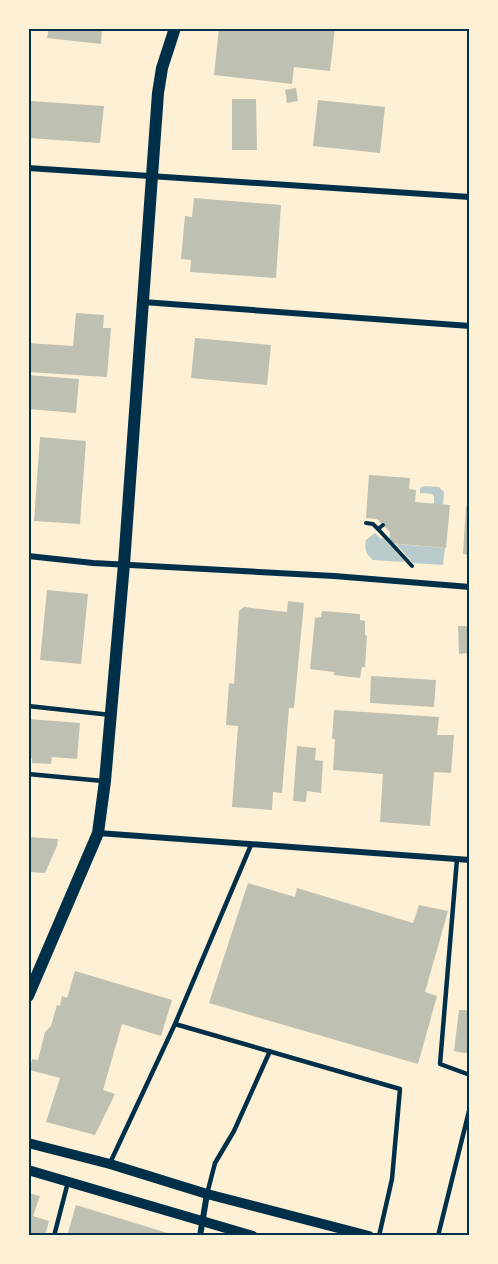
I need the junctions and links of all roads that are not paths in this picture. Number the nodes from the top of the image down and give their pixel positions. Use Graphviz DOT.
graph roads {
  1 [pos="176,28"];
  2 [pos="28,168"];
  3 [pos="150,176"];
  4 [pos="470,197"];
  5 [pos="143,302"];
  6 [pos="470,326"];
  7 [pos="28,556"];
  8 [pos="124,564"];
  9 [pos="470,587"];
  10 [pos="28,706"];
  11 [pos="111,715"];
  12 [pos="28,774"];
  13 [pos="105,782"];
  14 [pos="98,833"];
  15 [pos="251,845"];
  16 [pos="457,859"];
  17 [pos="470,860"];
  18 [pos="28,996"];
  19 [pos="175,1024"];
  20 [pos="270,1051"];
  21 [pos="470,1075"];
  22 [pos="470,1107"];
  23 [pos="28,1143"];
  24 [pos="110,1164"];
  25 [pos="28,1170"];
  26 [pos="68,1182"];
  27 [pos="207,1194"];
  28 [pos="203,1222"];
  29 [pos="54,1236"];
  30 [pos="200,1236"];
  31 [pos="253,1236"];
  32 [pos="369,1236"];
  33 [pos="379,1236"];
  34 [pos="438,1236"];
  1 -- 3 [label="main road"];
  2 -- 3 [label="street"];
  3 -- 4 [label="street"];
  3 -- 5 [label="main road"];
  5 -- 6 [label="street"];
  5 -- 8 [label="main road"];
  7 -- 8 [label="street"];
  8 -- 9 [label="street"];
  8 -- 11 [label="main road"];
  10 -- 11 [label="lane"];
  11 -- 13 [label="main road"];
  12 -- 13 [label="lane"];
  13 -- 14 [label="main road"];
  14 -- 15 [label="street"];
  14 -- 18 [label="main road"];
  15 -- 16 [label="street"];
  15 -- 19 [label="lane"];
  16 -- 17 [label="street"];
  16 -- 21 [label="lane"];
  19 -- 20 [label="lane"];
  19 -- 24 [label="lane"];
  20 -- 27 [label="lane"];
  20 -- 33 [label="lane"];
  22 -- 34 [label="lane"];
  23 -- 24 [label="street"];
  24 -- 27 [label="street"];
  25 -- 26 [label="street"];
  26 -- 28 [label="street"];
  26 -- 29 [label="lane"];
  27 -- 28 [label="street"];
  27 -- 32 [label="street"];
  28 -- 30 [label="street"];
  28 -- 31 [label="street"];
}
